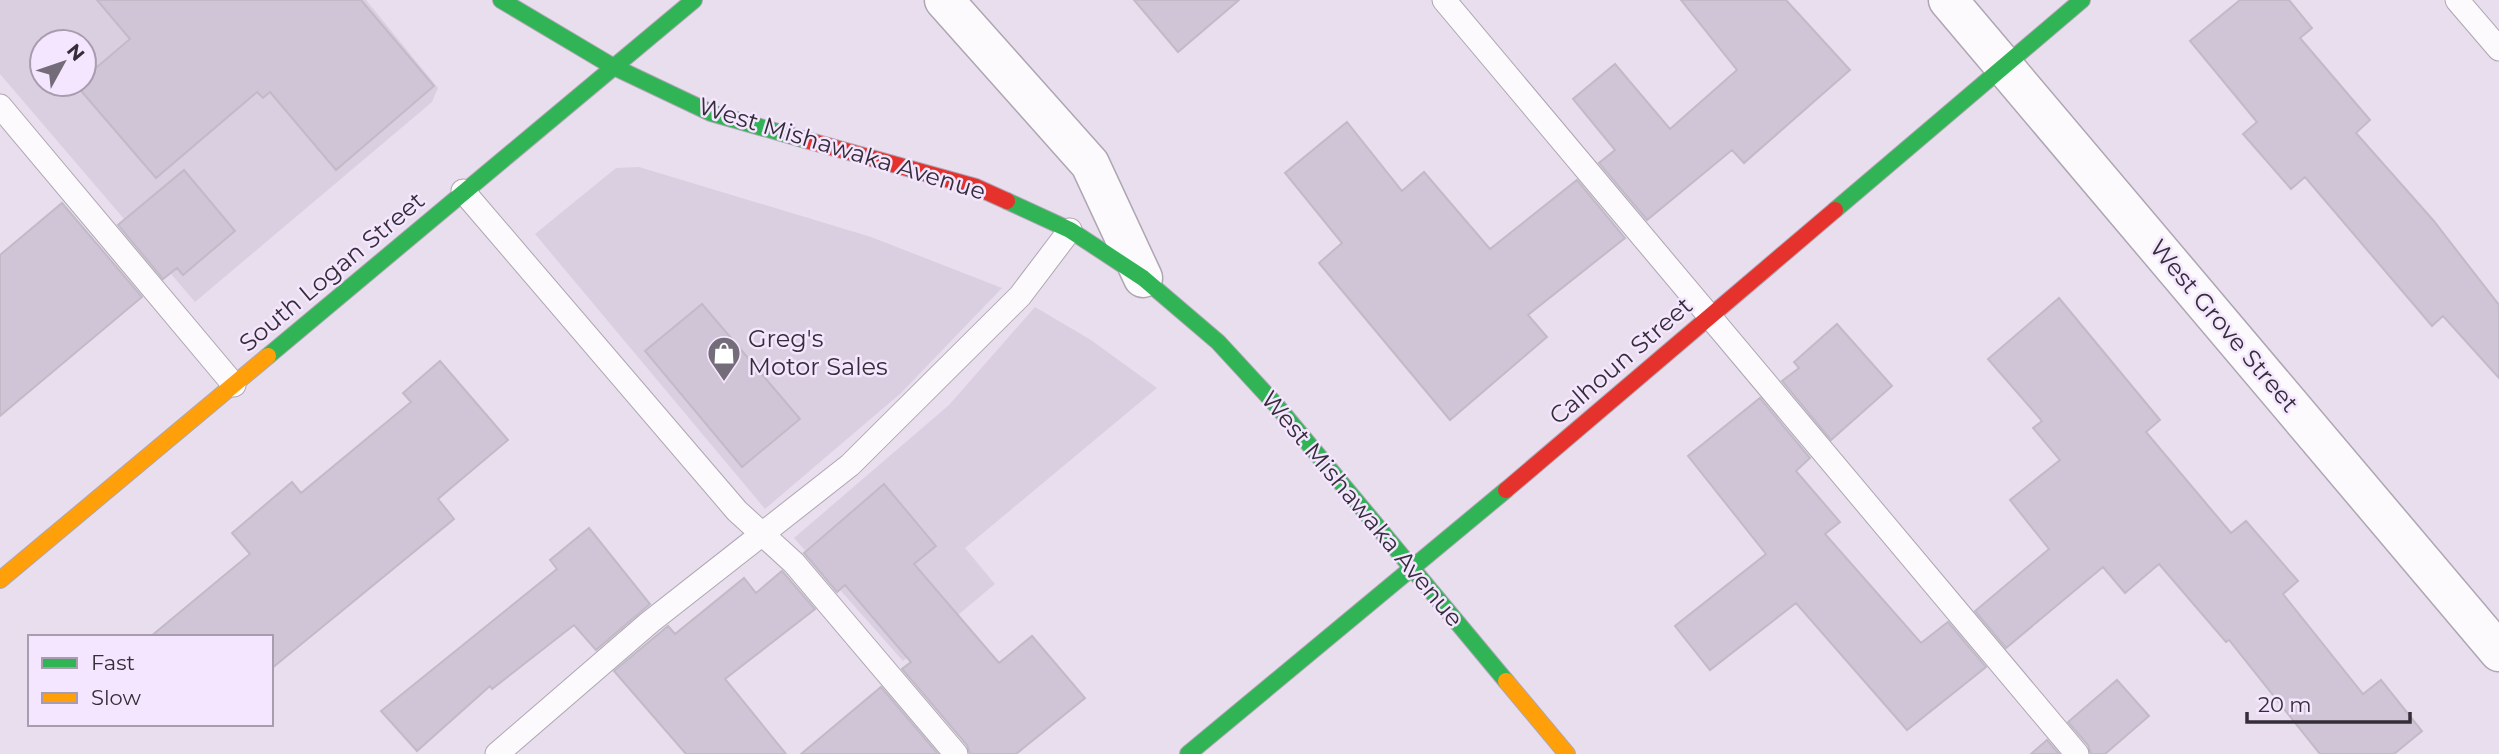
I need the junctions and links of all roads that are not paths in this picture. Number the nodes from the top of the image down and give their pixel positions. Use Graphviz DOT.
graph roads {
  1 [pos="501,0"];
  2 [pos="694,0"];
  3 [pos="944,0"];
  4 [pos="1444,0"];
  5 [pos="1948,0"];
  6 [pos="2082,0"];
  7 [pos="2457,0"];
  8 [pos="2499,49"];
  9 [pos="2004,65"];
  10 [pos="612,66"];
  11 [pos="0,106"];
  12 [pos="463,191"];
  13 [pos="1070,230"];
  14 [pos="1143,278"];
  15 [pos="1709,315"];
  16 [pos="234,385"];
  17 [pos="763,534"];
  18 [pos="1413,569"];
  19 [pos="0,580"];
  20 [pos="2499,652"];
  21 [pos="497,754"];
  22 [pos="956,754"];
  23 [pos="1188,754"];
  24 [pos="1567,754"];
  25 [pos="2077,754"];
  1 -- 10 [label="street, West Mishawaka Avenue"];
  2 -- 10 [label="street, South Logan Street"];
  3 -- 14 [label="street, West Mishawaka Avenue"];
  4 -- 15 [label="lane"];
  5 -- 9 [label="street, West Grove Street"];
  6 -- 9 [label="street, Calhoun Street"];
  7 -- 8 [label="lane"];
  9 -- 15 [label="street, Calhoun Street"];
  9 -- 20 [label="street, West Grove Street"];
  10 -- 12 [label="street, South Logan Street"];
  10 -- 13 [label="street, West Mishawaka Avenue"];
  11 -- 16 [label="lane"];
  12 -- 16 [label="street, South Logan Street"];
  12 -- 17 [label="lane"];
  13 -- 14 [label="street, West Mishawaka Avenue"];
  13 -- 17 [label="lane"];
  14 -- 18 [label="street, West Mishawaka Avenue"];
  15 -- 18 [label="street, Calhoun Street"];
  15 -- 25 [label="lane"];
  16 -- 19 [label="street, South Logan Street"];
  17 -- 21 [label="lane"];
  17 -- 22 [label="lane"];
  18 -- 23 [label="street, Calhoun Street"];
  18 -- 24 [label="street, West Mishawaka Avenue"];
}
